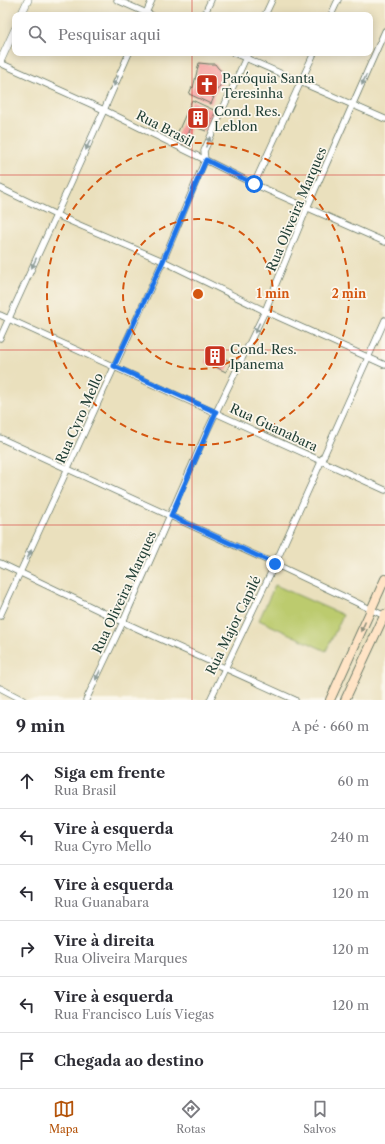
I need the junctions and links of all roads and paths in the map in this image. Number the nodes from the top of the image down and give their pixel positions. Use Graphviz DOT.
graph roads {
  1 [pos="28,0"];
  2 [pos="117,0"];
  3 [pos="152,0"];
  4 [pos="211,0"];
  5 [pos="272,0"];
  6 [pos="338,0"];
  7 [pos="22,12"];
  8 [pos="144,12"];
  9 [pos="149,12"];
  10 [pos="205,12"];
  11 [pos="266,12"];
  12 [pos="332,12"];
  13 [pos="385,31"];
  14 [pos="12,36"];
  15 [pos="128,56"];
  16 [pos="247,56"];
  17 [pos="313,56"];
  18 [pos="0,63"];
  19 [pos="300,82"];
  20 [pos="353,104"];
  21 [pos="104,110"];
  22 [pos="385,119"];
  23 [pos="206,160"];
  24 [pos="254,184"];
  25 [pos="0,188"];
  26 [pos="307,208"];
  27 [pos="56,215"];
  28 [pos="385,242"];
  29 [pos="163,261"];
  30 [pos="265,311"];
  31 [pos="0,315"];
  32 [pos="8,319"];
  33 [pos="385,320"];
  34 [pos="0,338"];
  35 [pos="368,358"];
  36 [pos="385,365"];
  37 [pos="114,366"];
  38 [pos="216,412"];
  39 [pos="0,438"];
  40 [pos="321,462"];
  41 [pos="68,469"];
  42 [pos="385,490"];
  43 [pos="171,516"];
  44 [pos="0,563"];
  45 [pos="275,564"];
  46 [pos="20,573"];
  47 [pos="385,579"];
  48 [pos="371,610"];
  49 [pos="0,616"];
  50 [pos="385,616"];
  51 [pos="123,622"];
  52 [pos="226,667"];
  53 [pos="0,688"];
  54 [pos="23,700"];
  55 [pos="86,700"];
  56 [pos="210,700"];
  57 [pos="295,700"];
  58 [pos="330,700"];
  59 [pos="345,700"];
  1 -- 7 [label="street"];
  2 -- 8 [label="street"];
  3 -- 9 [label="street"];
  4 -- 10 [label="street"];
  5 -- 11 [label="street"];
  6 -- 12 [label="street"];
  13 -- 20 [label="street, Rua Oliveira Marques, one-way"];
  14 -- 18 [label="street"];
  15 -- 21 [label="street, one-way"];
  16 -- 19 [label="street"];
  23 -- 16 [label="street, Rua Cyro Mello, one-way"];
  17 -- 19 [label="street"];
  18 -- 21 [label="street, Rua Brasil"];
  19 -- 20 [label="street"];
  19 -- 24 [label="street"];
  20 -- 22 [label="street"];
  20 -- 26 [label="street, Rua Oliveira Marques"];
  21 -- 23 [label="street, Rua Brasil"];
  21 -- 27 [label="street, one-way"];
  23 -- 24 [label="street, Rua Brasil"];
  23 -- 29 [label="street, Rua Cyro Mello"];
  24 -- 26 [label="street, Rua Brasil"];
  25 -- 27 [label="street"];
  26 -- 28 [label="street, Rua Brasil"];
  26 -- 30 [label="street, Rua Oliveira Marques"];
  27 -- 29 [label="street"];
  27 -- 32 [label="street, one-way"];
  29 -- 30 [label="street"];
  29 -- 37 [label="street, Rua Cyro Mello"];
  30 -- 35 [label="street"];
  30 -- 38 [label="street, Rua Oliveira Marques, one-way"];
  31 -- 32 [label="street, Rua Guanabara"];
  32 -- 34 [label="street"];
  32 -- 37 [label="street, Rua Guanabara"];
  33 -- 35 [label="street, Rua Major Capilé"];
  35 -- 36 [label="street"];
  35 -- 40 [label="street, Rua Major Capilé"];
  37 -- 38 [label="street, Rua Guanabara"];
  37 -- 41 [label="street, Rua Cyro Mello"];
  38 -- 40 [label="street, Rua Guanabara"];
  38 -- 43 [label="street, Rua Oliveira Marques"];
  39 -- 41 [label="street"];
  40 -- 42 [label="street, Rua Guanabara"];
  40 -- 45 [label="street, Rua Major Capilé"];
  41 -- 43 [label="street"];
  46 -- 41 [label="street, Rua Cyro Mello, one-way"];
  43 -- 45 [label="street"];
  43 -- 51 [label="street, Rua Oliveira Marques"];
  44 -- 46 [label="street"];
  45 -- 48 [label="street"];
  45 -- 52 [label="street, Rua Major Capilé"];
  46 -- 49 [label="street, Rua Cyro Mello"];
  46 -- 51 [label="street"];
  47 -- 48 [label="main road"];
  48 -- 50 [label="street"];
  48 -- 58 [label="main road, one-way"];
  50 -- 59 [label="main road"];
  51 -- 52 [label="street"];
  51 -- 55 [label="street, Rua Oliveira Marques, one-way"];
  52 -- 56 [label="street, Rua Major Capilé"];
  52 -- 57 [label="street"];
  53 -- 54 [label="street"];
}
